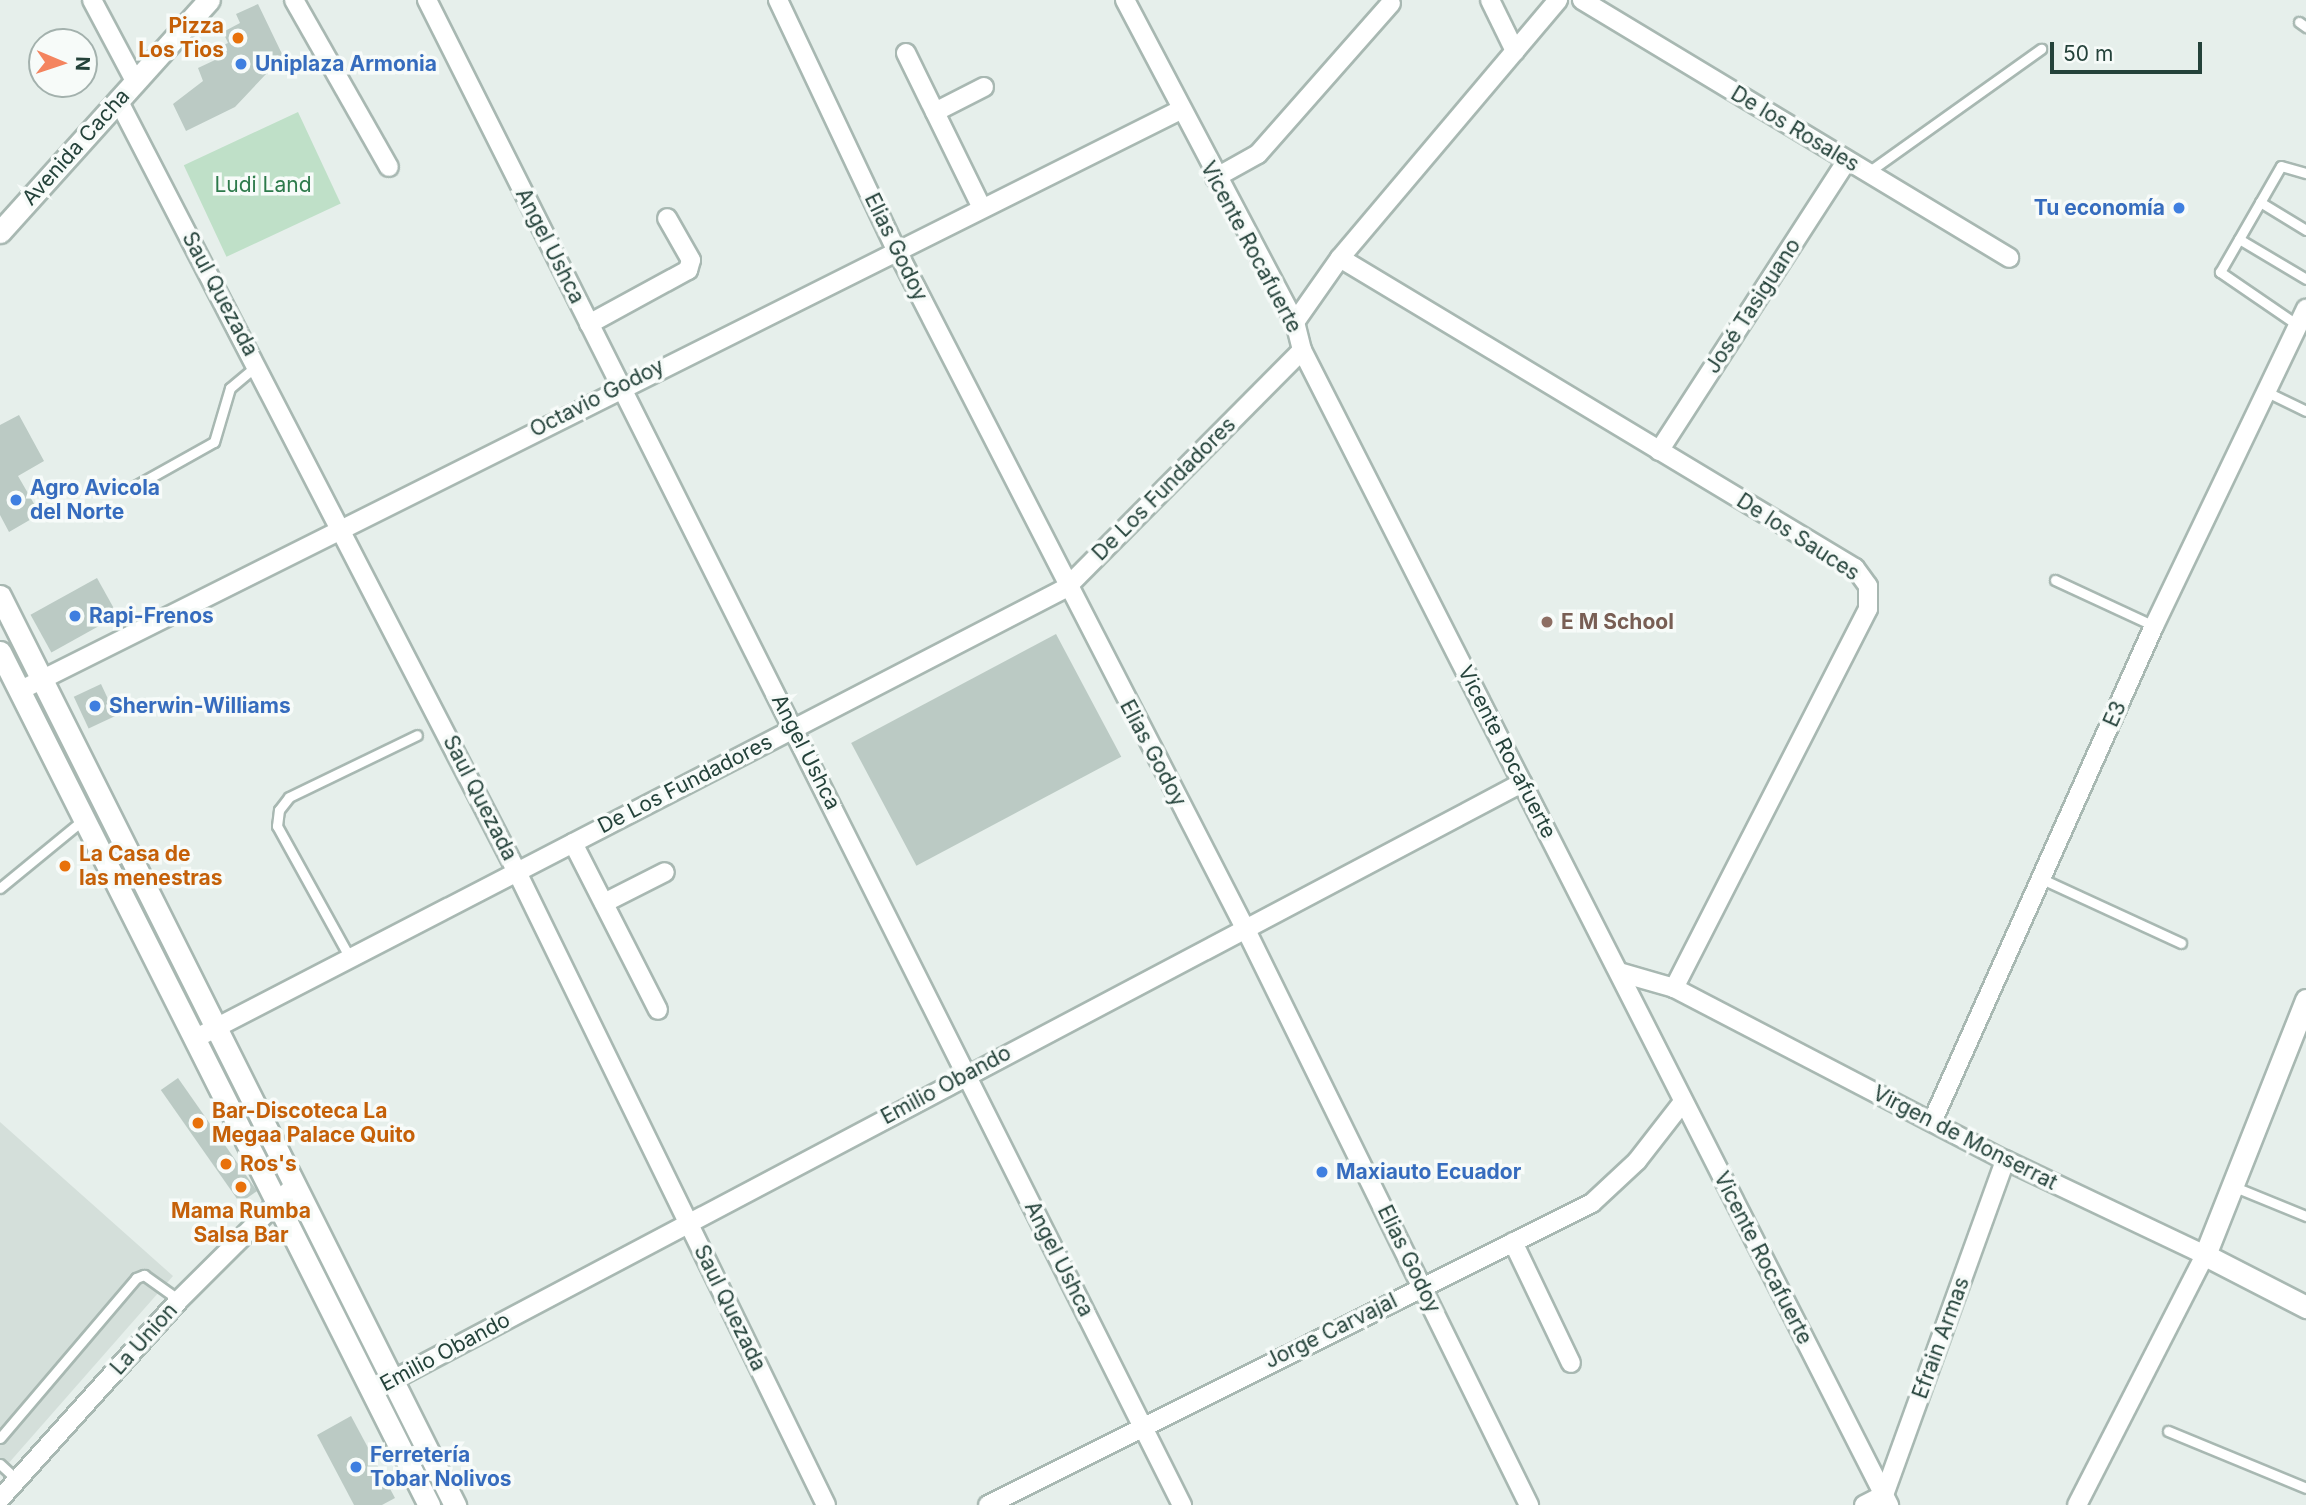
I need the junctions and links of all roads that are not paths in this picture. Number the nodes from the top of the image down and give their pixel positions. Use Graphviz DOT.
graph roads {
  1 [pos="92,0"];
  2 [pos="209,0"];
  3 [pos="294,0"];
  4 [pos="427,0"];
  5 [pos="778,0"];
  6 [pos="1125,0"];
  7 [pos="1490,0"];
  8 [pos="1558,0"];
  9 [pos="1582,0"];
  10 [pos="1391,3"];
  11 [pos="2041,49"];
  12 [pos="1515,51"];
  13 [pos="906,52"];
  14 [pos="135,81"];
  15 [pos="984,87"];
  16 [pos="118,100"];
  17 [pos="1178,111"];
  18 [pos="935,112"];
  19 [pos="1847,160"];
  20 [pos="389,167"];
  21 [pos="1867,173"];
  22 [pos="2306,173"];
  23 [pos="1215,178"];
  24 [pos="2260,202"];
  25 [pos="981,206"];
  26 [pos="667,218"];
  27 [pos="2306,230"];
  28 [pos="0,232"];
  29 [pos="2239,239"];
  30 [pos="895,247"];
  31 [pos="1340,258"];
  32 [pos="2008,258"];
  33 [pos="2306,279"];
  34 [pos="2302,317"];
  35 [pos="1295,322"];
  36 [pos="589,324"];
  37 [pos="1302,350"];
  38 [pos="258,365"];
  39 [pos="620,386"];
  40 [pos="2269,393"];
  41 [pos="2306,411"];
  42 [pos="1659,451"];
  43 [pos="128,490"];
  44 [pos="344,527"];
  45 [pos="2054,580"];
  46 [pos="1066,588"];
  47 [pos="0,596"];
  48 [pos="2154,626"];
  49 [pos="0,652"];
  50 [pos="42,681"];
  51 [pos="19,691"];
  52 [pos="795,728"];
  53 [pos="417,735"];
  54 [pos="1522,783"];
  55 [pos="84,819"];
  56 [pos="573,843"];
  57 [pos="517,872"];
  58 [pos="665,872"];
  59 [pos="2042,879"];
  60 [pos="0,888"];
  61 [pos="604,903"];
  62 [pos="1247,932"];
  63 [pos="2181,943"];
  64 [pos="350,958"];
  65 [pos="1622,973"];
  66 [pos="1674,988"];
  67 [pos="2306,1000"];
  68 [pos="658,1010"];
  69 [pos="215,1027"];
  70 [pos="194,1039"];
  71 [pos="966,1074"];
  72 [pos="1683,1102"];
  73 [pos="1932,1122"];
  74 [pos="2005,1160"];
  75 [pos="295,1185"];
  76 [pos="2235,1186"];
  77 [pos="275,1199"];
  78 [pos="2306,1216"];
  79 [pos="687,1222"];
  80 [pos="1513,1242"];
  81 [pos="2205,1255"];
  82 [pos="1423,1287"];
  83 [pos="179,1300"];
  84 [pos="2306,1307"];
  85 [pos="1571,1363"];
  86 [pos="392,1381"];
  87 [pos="372,1391"];
  88 [pos="1142,1423"];
  89 [pos="2168,1431"];
  90 [pos="0,1438"];
  91 [pos="0,1464"];
  92 [pos="17,1480"];
  93 [pos="2306,1488"];
  94 [pos="0,1499"];
  95 [pos="1886,1500"];
  96 [pos="429,1505"];
  97 [pos="455,1505"];
  98 [pos="826,1505"];
  99 [pos="988,1505"];
  100 [pos="1182,1505"];
  101 [pos="1529,1505"];
  102 [pos="1864,1505"];
  103 [pos="2077,1505"];
  1 -- 14 [label="street"];
  2 -- 14 [label="main road, Avenida Cacha"];
  3 -- 20 [label="street"];
  4 -- 36 [label="street, Angel Ushca"];
  5 -- 30 [label="street, Elias Godoy"];
  6 -- 17 [label="street, Vicente Rocafuerte"];
  7 -- 12 [label="street"];
  8 -- 12 [label="street"];
  9 -- 19 [label="street, De los Rosales"];
  10 -- 23 [label="street"];
  11 -- 21 [label="lane"];
  12 -- 31 [label="street"];
  13 -- 18 [label="street"];
  14 -- 16 [label="main road, Avenida Cacha"];
  15 -- 18 [label="street"];
  16 -- 28 [label="main road, Avenida Cacha"];
  16 -- 38 [label="street, Saul Quezada"];
  17 -- 23 [label="street, Vicente Rocafuerte"];
  17 -- 25 [label="street, Octavio Godoy"];
  18 -- 25 [label="street"];
  19 -- 21 [label="street, De los Rosales"];
  19 -- 42 [label="street, José Tasiguano"];
  21 -- 32 [label="street, De los Rosales"];
  22 -- 24 [label="lane"];
  23 -- 35 [label="street, Vicente Rocafuerte"];
  24 -- 27 [label="lane"];
  24 -- 29 [label="lane"];
  25 -- 30 [label="street, Octavio Godoy"];
  26 -- 36 [label="street"];
  29 -- 33 [label="lane"];
  29 -- 34 [label="lane"];
  30 -- 39 [label="street, Octavio Godoy"];
  30 -- 46 [label="street, Elias Godoy"];
  31 -- 35 [label="street"];
  31 -- 42 [label="street, De los Sauces"];
  34 -- 40 [label="street, E3"];
  35 -- 37 [label="street, Vicente Rocafuerte"];
  36 -- 39 [label="street, Angel Ushca"];
  37 -- 46 [label="street, De Los Fundadores"];
  37 -- 54 [label="street, Vicente Rocafuerte"];
  38 -- 43 [label="lane"];
  38 -- 44 [label="street, Saul Quezada"];
  39 -- 44 [label="street, Octavio Godoy"];
  39 -- 52 [label="street, Angel Ushca"];
  40 -- 41 [label="lane"];
  40 -- 48 [label="street, E3"];
  42 -- 66 [label="street, De los Sauces"];
  44 -- 50 [label="street, Octavio Godoy"];
  44 -- 57 [label="street, Saul Quezada"];
  45 -- 48 [label="lane"];
  46 -- 52 [label="street, De Los Fundadores"];
  46 -- 62 [label="street, Elias Godoy"];
  47 -- 50 [label="main road"];
  48 -- 59 [label="street, E3"];
  49 -- 51 [label="main road"];
  50 -- 51 [label="street, Octavio Godoy"];
  50 -- 69 [label="main road"];
  51 -- 55 [label="main road"];
  52 -- 56 [label="street, De Los Fundadores"];
  52 -- 71 [label="street, Angel Ushca"];
  53 -- 64 [label="lane"];
  54 -- 62 [label="street, Emilio Obando"];
  54 -- 65 [label="street, Vicente Rocafuerte"];
  55 -- 60 [label="lane"];
  55 -- 70 [label="main road"];
  56 -- 57 [label="street, De Los Fundadores"];
  56 -- 61 [label="street"];
  57 -- 64 [label="street, De Los Fundadores"];
  57 -- 79 [label="street, Saul Quezada"];
  58 -- 61 [label="street"];
  59 -- 63 [label="lane"];
  59 -- 73 [label="street, E3"];
  61 -- 68 [label="street"];
  62 -- 71 [label="street, Emilio Obando"];
  62 -- 82 [label="street, Elias Godoy"];
  64 -- 69 [label="street, De Los Fundadores"];
  65 -- 66 [label="street, Virgen de Monserrat"];
  65 -- 72 [label="street, Vicente Rocafuerte"];
  66 -- 73 [label="street, Virgen de Monserrat"];
  67 -- 76 [label="main road"];
  69 -- 70 [label="street, De Los Fundadores"];
  69 -- 75 [label="main road"];
  70 -- 77 [label="main road"];
  71 -- 79 [label="street, Emilio Obando"];
  71 -- 88 [label="street, Angel Ushca"];
  72 -- 80 [label="street, Jorge Carvajal"];
  72 -- 95 [label="street, Vicente Rocafuerte"];
  73 -- 74 [label="street, Virgen de Monserrat"];
  74 -- 81 [label="street, Virgen de Monserrat"];
  74 -- 95 [label="street, Efrain Armas"];
  75 -- 77 [label="street, La Union"];
  75 -- 86 [label="main road"];
  76 -- 78 [label="lane"];
  76 -- 81 [label="main road"];
  77 -- 83 [label="street, La Union"];
  77 -- 87 [label="main road"];
  79 -- 86 [label="street, Emilio Obando"];
  79 -- 98 [label="street, Saul Quezada"];
  80 -- 82 [label="street, Jorge Carvajal"];
  80 -- 85 [label="street"];
  81 -- 84 [label="main road, Virgen de Monserrat"];
  81 -- 103 [label="street"];
  82 -- 88 [label="street, Jorge Carvajal"];
  82 -- 101 [label="street, Elias Godoy"];
  83 -- 90 [label="lane"];
  83 -- 92 [label="street, La Union"];
  86 -- 87 [label="street, Emilio Obando"];
  86 -- 97 [label="main road"];
  87 -- 96 [label="main road"];
  88 -- 99 [label="street, Jorge Carvajal"];
  88 -- 100 [label="street, Angel Ushca"];
  89 -- 93 [label="lane"];
  91 -- 92 [label="lane"];
  92 -- 94 [label="street, La Union"];
  95 -- 102 [label="street"];
}
